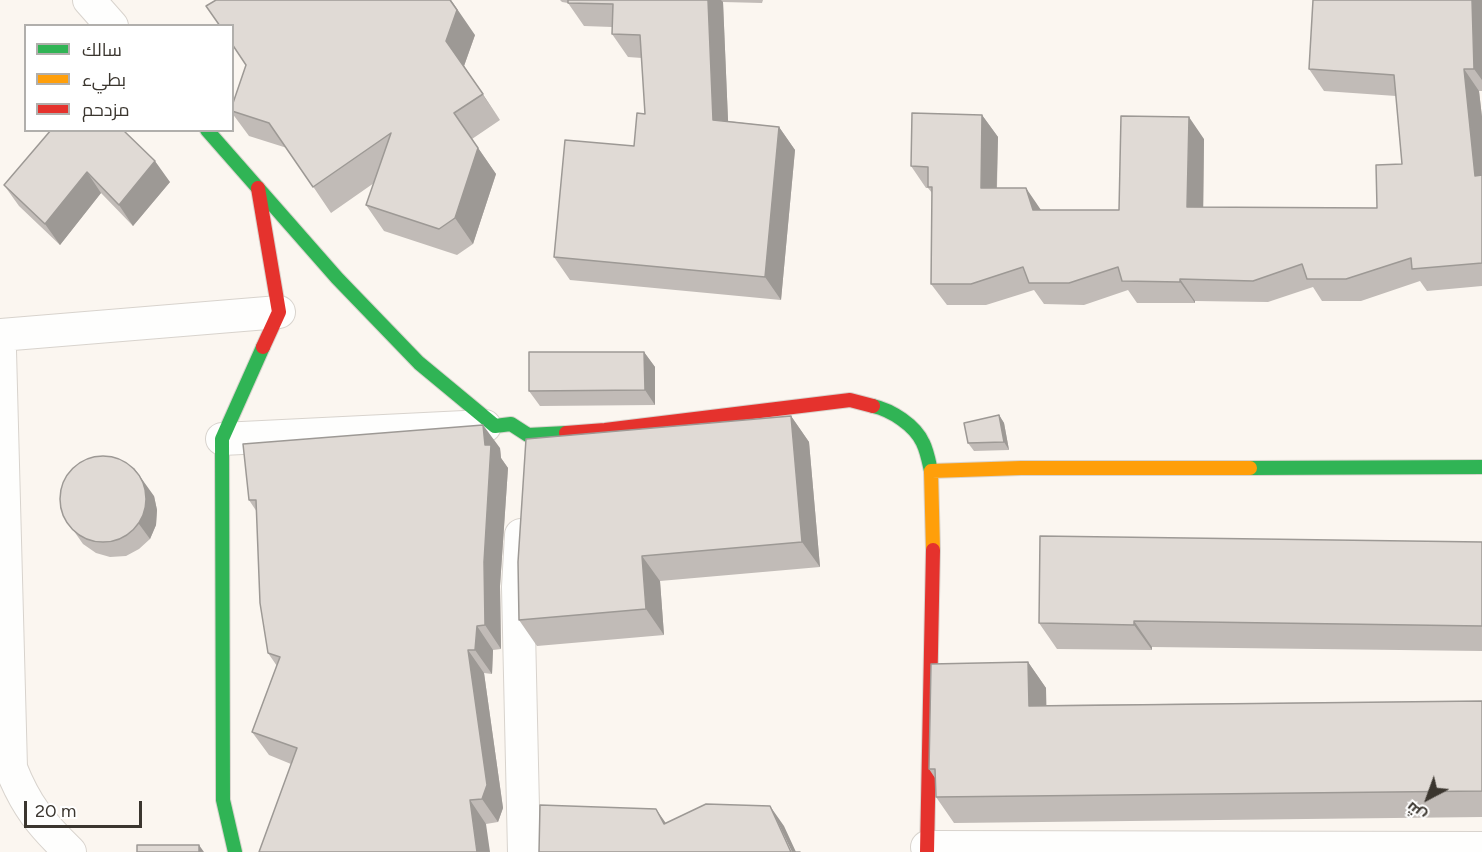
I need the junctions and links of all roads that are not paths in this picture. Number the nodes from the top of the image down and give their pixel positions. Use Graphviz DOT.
graph roads {
  1 [pos="89,0"];
  2 [pos="110,24"];
  3 [pos="209,132"];
  4 [pos="258,187"];
  5 [pos="279,312"];
  6 [pos="0,335"];
  7 [pos="0,351"];
  8 [pos="495,426"];
  9 [pos="222,439"];
  10 [pos="1482,467"];
  11 [pos="931,471"];
  12 [pos="523,505"];
  13 [pos="1482,848"];
  14 [pos="927,850"];
  15 [pos="70,852"];
  16 [pos="235,852"];
  17 [pos="524,852"];
  1 -- 2 [label="street"];
  3 -- 4 [label="street"];
  4 -- 5 [label="street"];
  4 -- 8 [label="street"];
  5 -- 6 [label="street"];
  5 -- 9 [label="street"];
  7 -- 15 [label="street"];
  8 -- 9 [label="street"];
  8 -- 11 [label="street"];
  9 -- 16 [label="street"];
  10 -- 11 [label="street"];
  11 -- 14 [label="street"];
  12 -- 17 [label="street"];
  13 -- 14 [label="street"];
}
